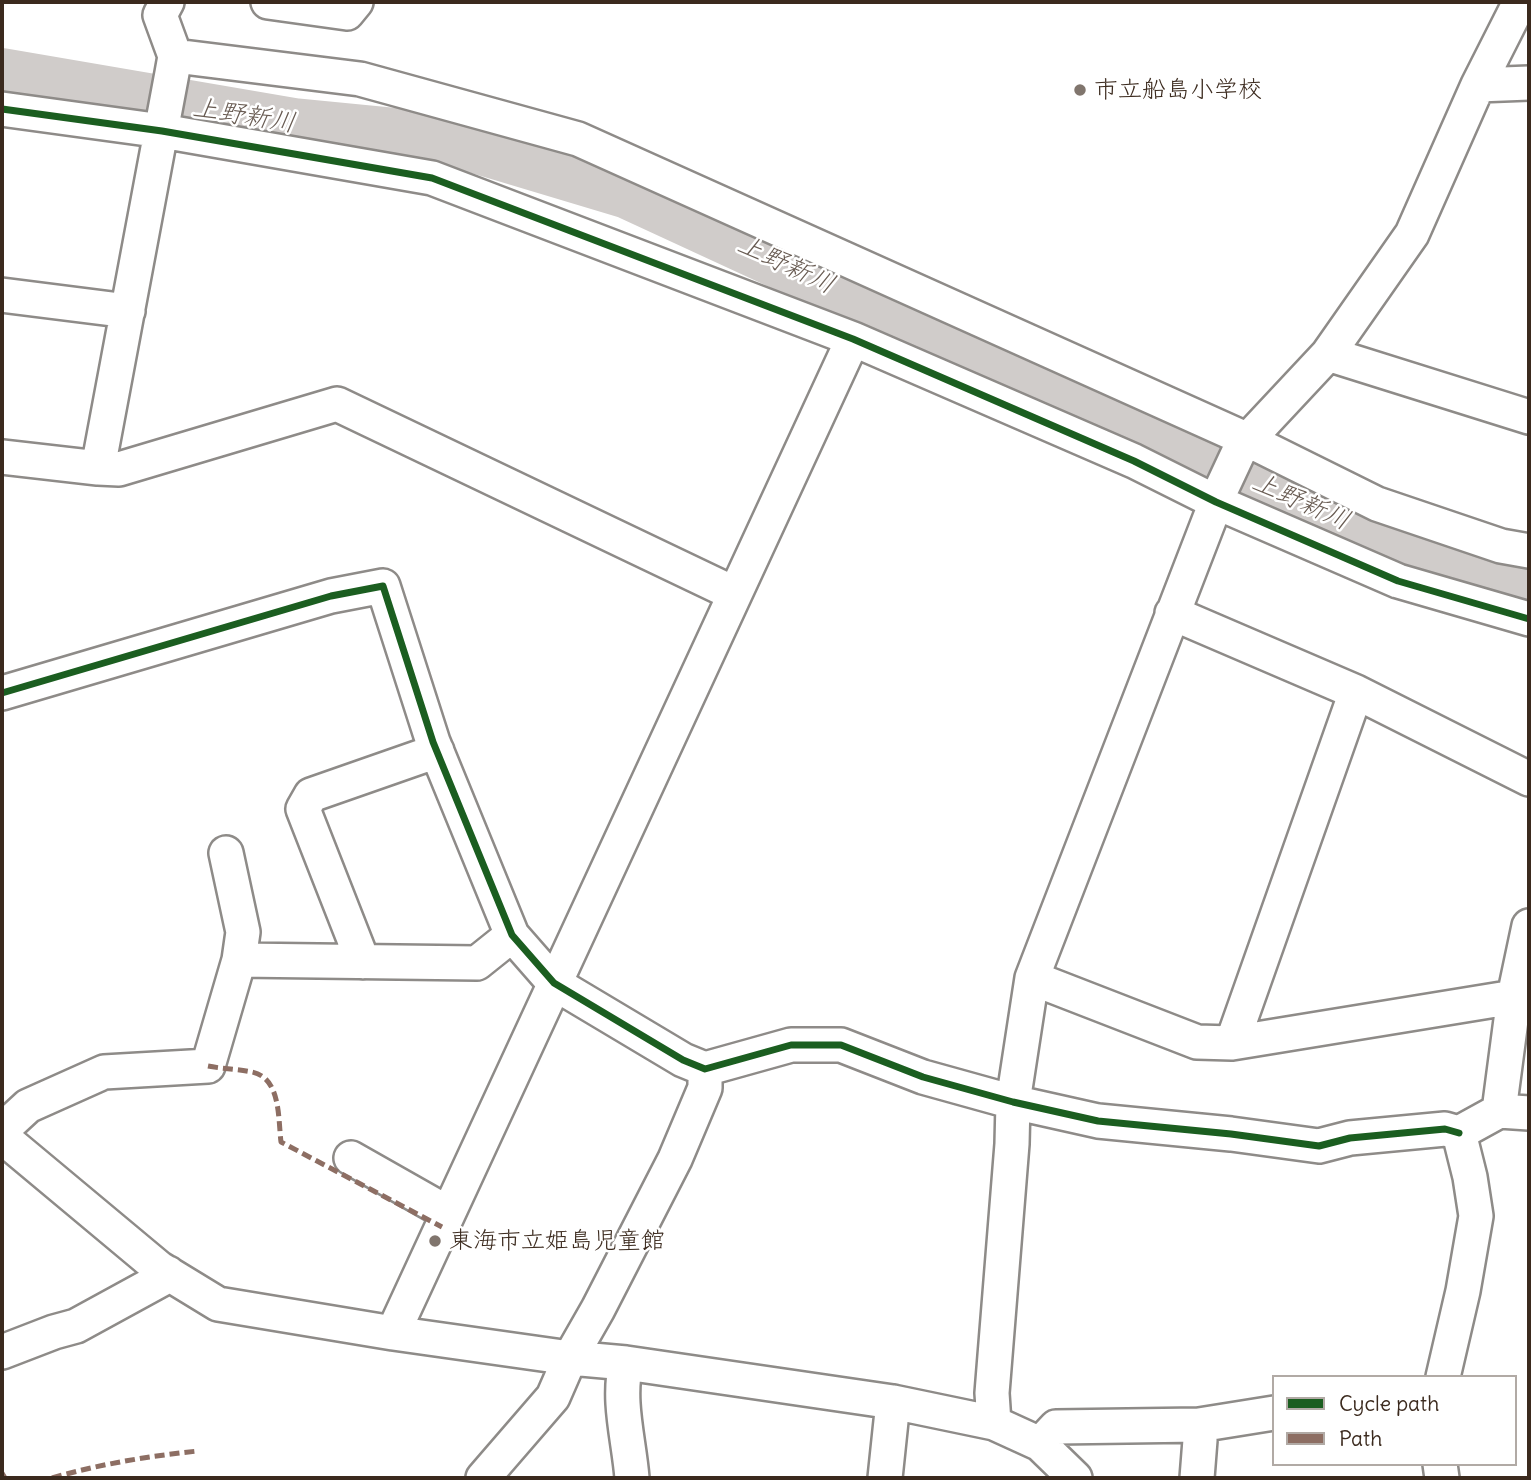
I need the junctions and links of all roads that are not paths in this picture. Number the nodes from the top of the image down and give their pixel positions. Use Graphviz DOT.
graph roads {
  1 [pos="166,2"];
  2 [pos="268,2"];
  3 [pos="356,2"];
  4 [pos="1520,2"];
  5 [pos="173,64"];
  6 [pos="1529,83"];
  7 [pos="1478,85"];
  8 [pos="2,110"];
  9 [pos="162,131"];
  10 [pos="2,295"];
  11 [pos="128,311"];
  12 [pos="853,339"];
  13 [pos="1328,354"];
  14 [pos="1529,417"];
  15 [pos="1245,444"];
  16 [pos="2,457"];
  17 [pos="98,468"];
  18 [pos="1218,497"];
  19 [pos="1529,551"];
  20 [pos="735,594"];
  21 [pos="1172,613"];
  22 [pos="1529,619"];
  23 [pos="1356,692"];
  24 [pos="2,693"];
  25 [pos="437,751"];
  26 [pos="1529,779"];
  27 [pos="226,853"];
  28 [pos="1529,926"];
  29 [pos="512,935"];
  30 [pos="239,960"];
  31 [pos="363,962"];
  32 [pos="1032,978"];
  33 [pos="554,983"];
  34 [pos="1522,998"];
  35 [pos="1232,1043"];
  36 [pos="705,1069"];
  37 [pos="1013,1102"];
  38 [pos="1514,1112"];
  39 [pos="2,1130"];
  40 [pos="1459,1133"];
  41 [pos="2,1137"];
  42 [pos="351,1158"];
  43 [pos="448,1213"];
  44 [pos="168,1273"];
  45 [pos="393,1333"];
  46 [pos="2,1352"];
  47 [pos="569,1358"];
  48 [pos="626,1363"];
  49 [pos="1443,1375"];
  50 [pos="893,1402"];
  51 [pos="1272,1413"];
  52 [pos="994,1423"];
  53 [pos="1199,1425"];
  54 [pos="1040,1444"];
  55 [pos="483,1478"];
  56 [pos="632,1478"];
  57 [pos="886,1478"];
  58 [pos="1075,1478"];
  59 [pos="1197,1478"];
  1 -- 5 [label="street"];
  2 -- 3 [label="street"];
  4 -- 7 [label="street"];
  5 -- 9 [label="street"];
  5 -- 15 [label="street"];
  6 -- 7 [label="street"];
  7 -- 13 [label="street"];
  8 -- 9 [label="street"];
  9 -- 11 [label="street"];
  9 -- 12 [label="street"];
  10 -- 11 [label="street"];
  11 -- 17 [label="street"];
  12 -- 18 [label="street"];
  12 -- 20 [label="street"];
  13 -- 14 [label="street"];
  13 -- 15 [label="street"];
  15 -- 18 [label="street"];
  15 -- 19 [label="street"];
  16 -- 17 [label="street"];
  17 -- 20 [label="street"];
  18 -- 21 [label="street"];
  18 -- 22 [label="street"];
  20 -- 33 [label="street"];
  21 -- 23 [label="street"];
  21 -- 32 [label="street"];
  23 -- 26 [label="street"];
  23 -- 35 [label="street"];
  24 -- 25 [label="street"];
  25 -- 29 [label="street"];
  25 -- 31 [label="street"];
  27 -- 30 [label="street"];
  28 -- 34 [label="street"];
  29 -- 31 [label="street"];
  29 -- 33 [label="street"];
  30 -- 31 [label="street"];
  30 -- 39 [label="street"];
  32 -- 35 [label="street"];
  32 -- 37 [label="street"];
  33 -- 36 [label="street"];
  33 -- 43 [label="street"];
  34 -- 35 [label="street"];
  34 -- 38 [label="street"];
  36 -- 37 [label="street"];
  36 -- 47 [label="street"];
  37 -- 40 [label="street"];
  37 -- 52 [label="street"];
  38 -- 40 [label="street"];
  40 -- 49 [label="street"];
  41 -- 44 [label="street"];
  42 -- 43 [label="street"];
  43 -- 45 [label="street"];
  44 -- 45 [label="street"];
  44 -- 46 [label="street"];
  45 -- 47 [label="street"];
  47 -- 48 [label="street"];
  47 -- 55 [label="street"];
  48 -- 50 [label="street"];
  48 -- 56 [label="street"];
  50 -- 52 [label="street"];
  50 -- 57 [label="street"];
  51 -- 53 [label="street"];
  52 -- 54 [label="street"];
  53 -- 54 [label="street"];
  53 -- 59 [label="street"];
  54 -- 58 [label="street"];
}
